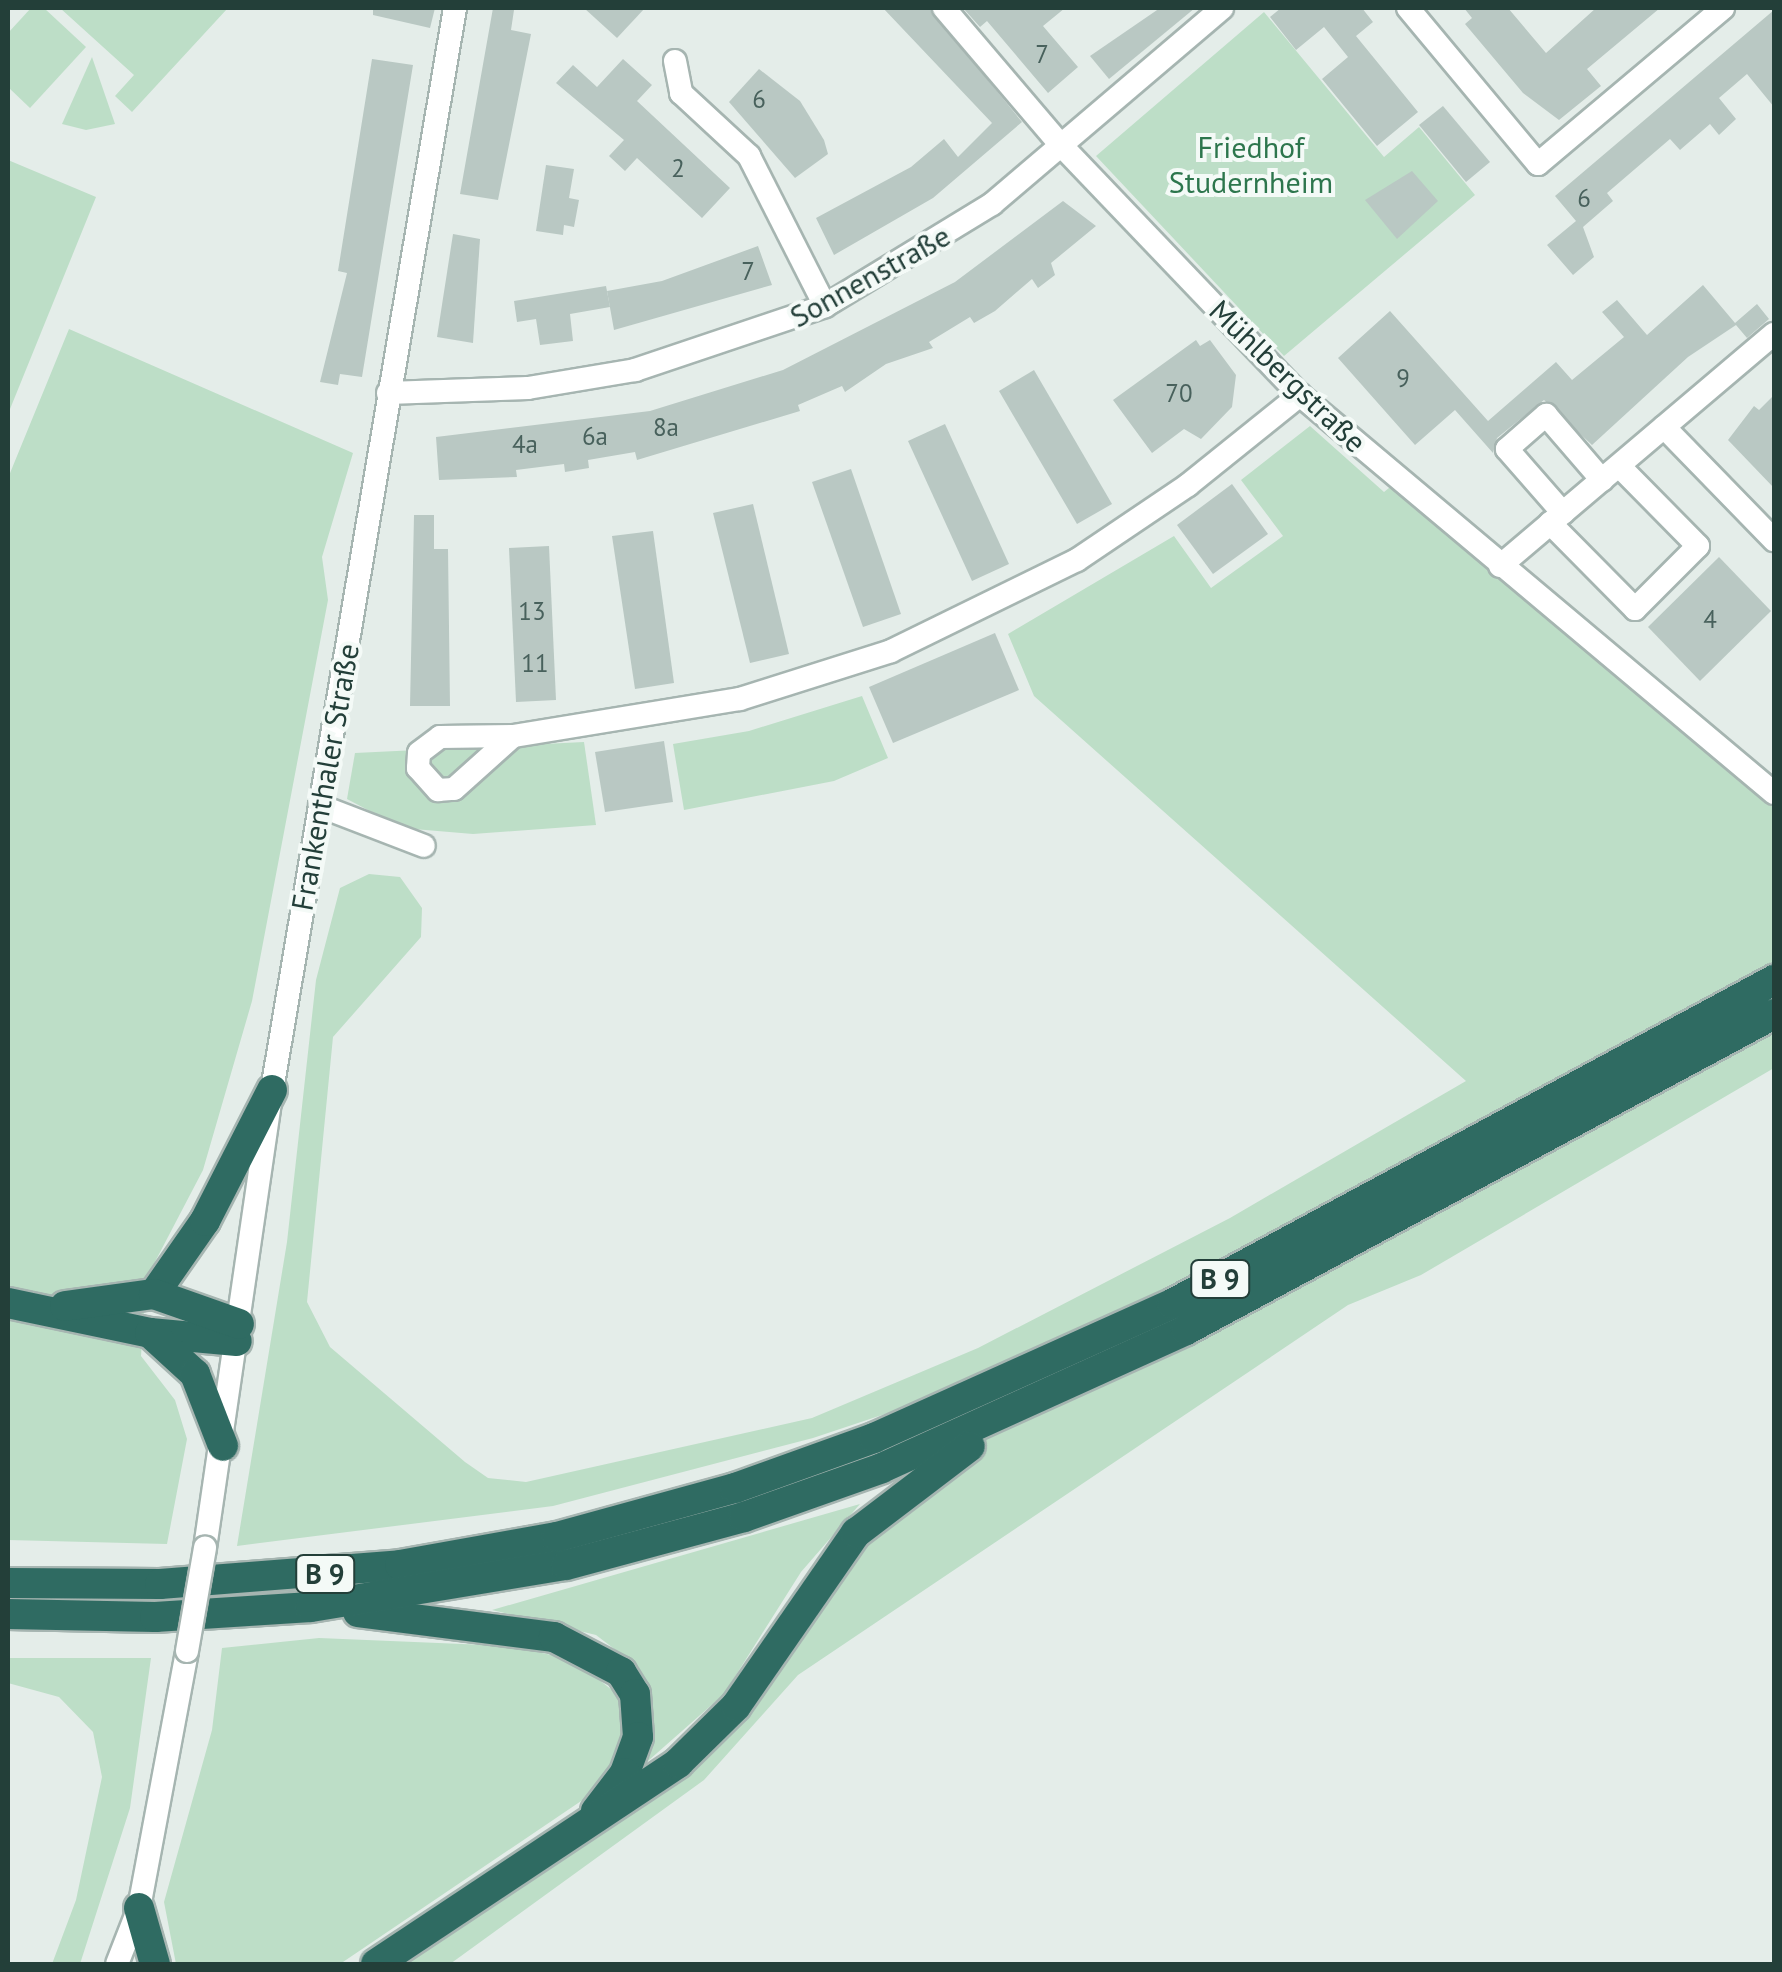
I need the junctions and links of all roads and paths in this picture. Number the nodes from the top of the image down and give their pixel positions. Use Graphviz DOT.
graph roads {
  1 [pos="455,8"];
  2 [pos="944,8"];
  3 [pos="1222,8"];
  4 [pos="1408,8"];
  5 [pos="1723,8"];
  6 [pos="675,62"];
  7 [pos="1059,143"];
  8 [pos="825,306"];
  9 [pos="1774,334"];
  10 [pos="388,393"];
  11 [pos="1300,394"];
  12 [pos="1664,428"];
  13 [pos="1610,473"];
  14 [pos="1556,518"];
  15 [pos="1774,540"];
  16 [pos="1500,566"];
  17 [pos="513,736"];
  18 [pos="1774,793"];
  19 [pos="320,806"];
  20 [pos="424,846"];
  21 [pos="1774,980"];
  22 [pos="1774,1014"];
  23 [pos="272,1090"];
  24 [pos="154,1294"];
  25 [pos="8,1304"];
  26 [pos="48,1309"];
  27 [pos="238,1332"];
  28 [pos="150,1333"];
  29 [pos="1030,1405"];
  30 [pos="223,1446"];
  31 [pos="8,1583"];
  32 [pos="310,1607"];
  33 [pos="8,1614"];
  34 [pos="590,1817"];
  35 [pos="139,1908"];
  36 [pos="117,1964"];
  37 [pos="156,1964"];
  38 [pos="376,1964"];
  1 -- 10 [label="street, Frankenthaler Straße"];
  2 -- 7 [label="street, Mühlbergstraße"];
  3 -- 7 [label="street, Sonnenstraße"];
  4 -- 5 [label="street"];
  6 -- 8 [label="street"];
  7 -- 8 [label="street, Sonnenstraße"];
  7 -- 11 [label="street, Mühlbergstraße"];
  8 -- 10 [label="street, Sonnenstraße"];
  9 -- 12 [label="street"];
  10 -- 19 [label="street, Frankenthaler Straße"];
  11 -- 16 [label="street, Mühlbergstraße"];
  11 -- 17 [label="street"];
  12 -- 13 [label="street"];
  12 -- 15 [label="street"];
  13 -- 14 [label="street"];
  13 -- 14 [label="street"];
  13 -- 14 [label="street"];
  14 -- 16 [label="street"];
  16 -- 18 [label="street, Mühlbergstraße"];
  19 -- 20 [label="street"];
  19 -- 23 [label="street, Frankenthaler Straße"];
  21 -- 31 [label="highway, B 9"];
  22 -- 29 [label="highway, B 9"];
  23 -- 24 [label="highway"];
  23 -- 27 [label="street, Frankenthaler Straße"];
  24 -- 26 [label="highway"];
  24 -- 27 [label="highway"];
  25 -- 26 [label="highway"];
  26 -- 28 [label="highway"];
  27 -- 28 [label="highway"];
  27 -- 30 [label="street, Frankenthaler Straße"];
  28 -- 30 [label="highway"];
  29 -- 32 [label="highway, B 9"];
  29 -- 34 [label="highway"];
  30 -- 35 [label="street, Frankenthaler Straße, bridge"];
  32 -- 33 [label="highway, B 9"];
  32 -- 34 [label="highway, B 9"];
  34 -- 38 [label="highway, B 9"];
  35 -- 36 [label="street, Frankenthaler Straße"];
  35 -- 37 [label="highway"];
}
